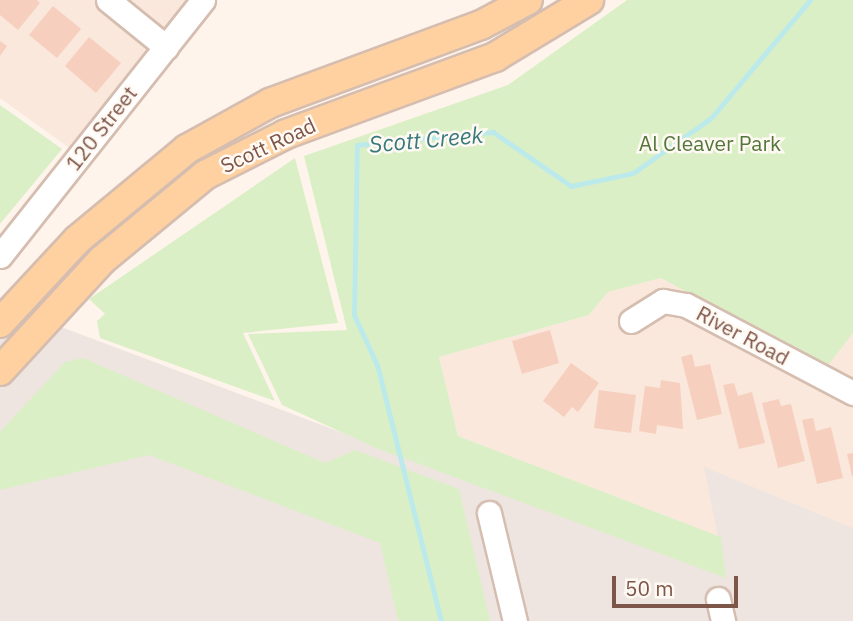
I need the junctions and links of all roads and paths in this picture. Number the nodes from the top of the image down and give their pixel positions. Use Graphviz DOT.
graph roads {
  1 [pos="108,0"];
  2 [pos="203,0"];
  3 [pos="528,0"];
  4 [pos="589,0"];
  5 [pos="166,47"];
  6 [pos="0,256"];
  7 [pos="3,319"];
  8 [pos="631,320"];
  9 [pos="0,371"];
  10 [pos="853,393"];
  11 [pos="489,513"];
  12 [pos="718,598"];
  13 [pos="515,621"];
  14 [pos="723,621"];
  1 -- 5 [label="street"];
  2 -- 5 [label="street, 120 Street"];
  3 -- 7 [label="main road, Scott Road"];
  4 -- 9 [label="main road, Scott Road"];
  5 -- 6 [label="street, 120 Street"];
  8 -- 10 [label="street, River Road"];
  11 -- 13 [label="street"];
  12 -- 14 [label="street"];
}
